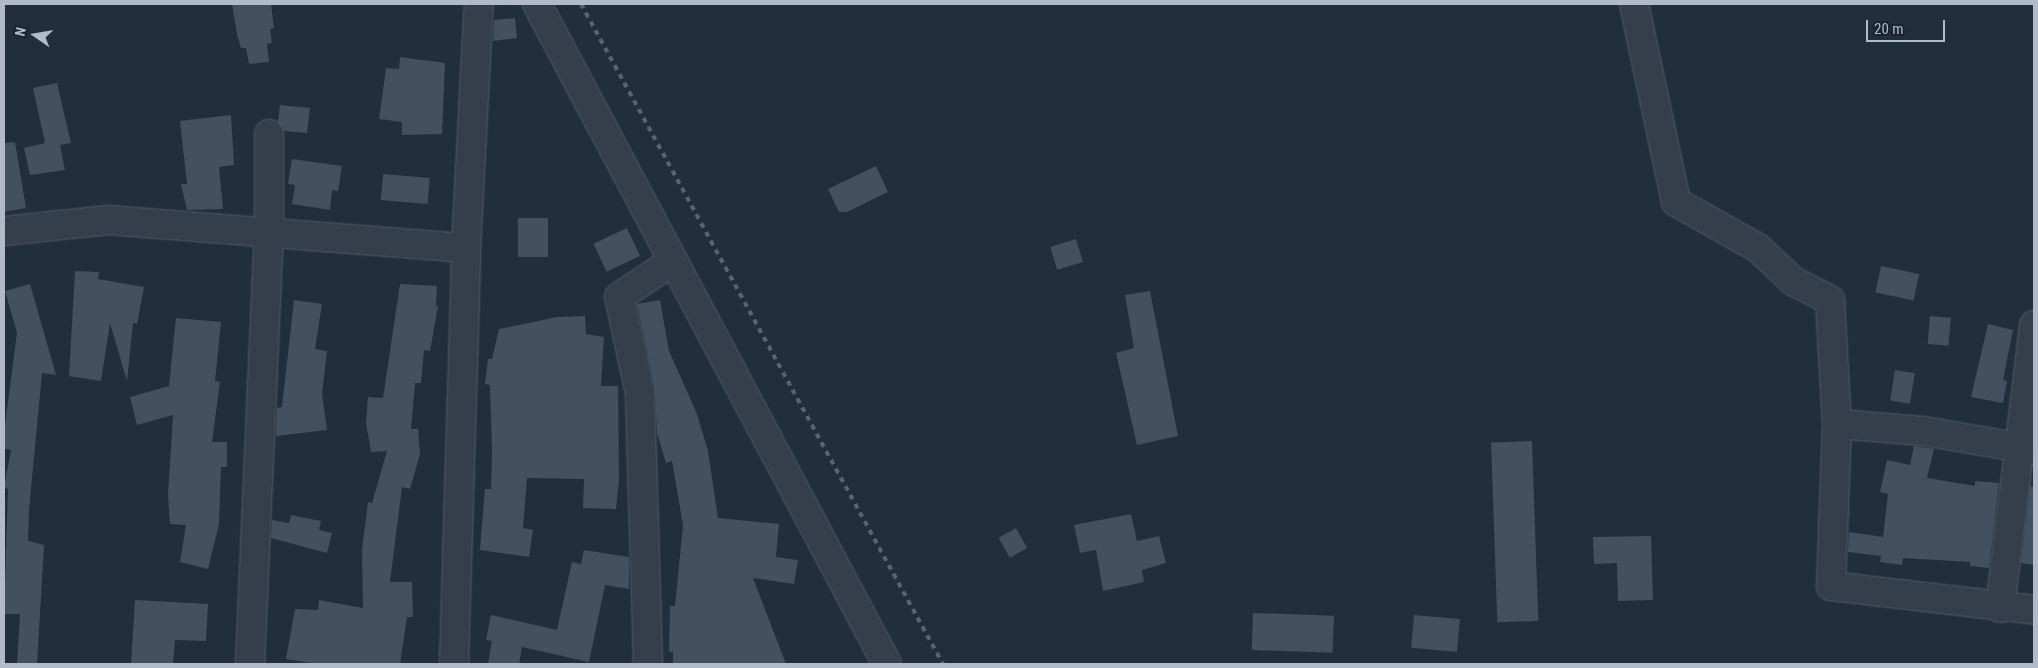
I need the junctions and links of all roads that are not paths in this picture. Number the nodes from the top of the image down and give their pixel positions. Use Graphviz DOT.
graph roads {
  1 [pos="479,4"];
  2 [pos="538,4"];
  3 [pos="1634,4"];
  4 [pos="269,134"];
  5 [pos="4,231"];
  6 [pos="268,233"];
  7 [pos="466,248"];
  8 [pos="673,261"];
  9 [pos="2034,325"];
  10 [pos="1837,424"];
  11 [pos="2026,449"];
  12 [pos="2000,608"];
  13 [pos="2034,610"];
  14 [pos="250,664"];
  15 [pos="454,664"];
  16 [pos="648,664"];
  17 [pos="887,664"];
  1 -- 7 [label="street"];
  2 -- 8 [label="street"];
  3 -- 10 [label="street"];
  4 -- 6 [label="street"];
  5 -- 6 [label="street"];
  6 -- 7 [label="street"];
  6 -- 14 [label="street"];
  7 -- 15 [label="street"];
  8 -- 16 [label="street"];
  8 -- 17 [label="street"];
  9 -- 11 [label="street"];
  10 -- 11 [label="street"];
  10 -- 12 [label="street"];
  11 -- 12 [label="street"];
  12 -- 13 [label="street"];
}
